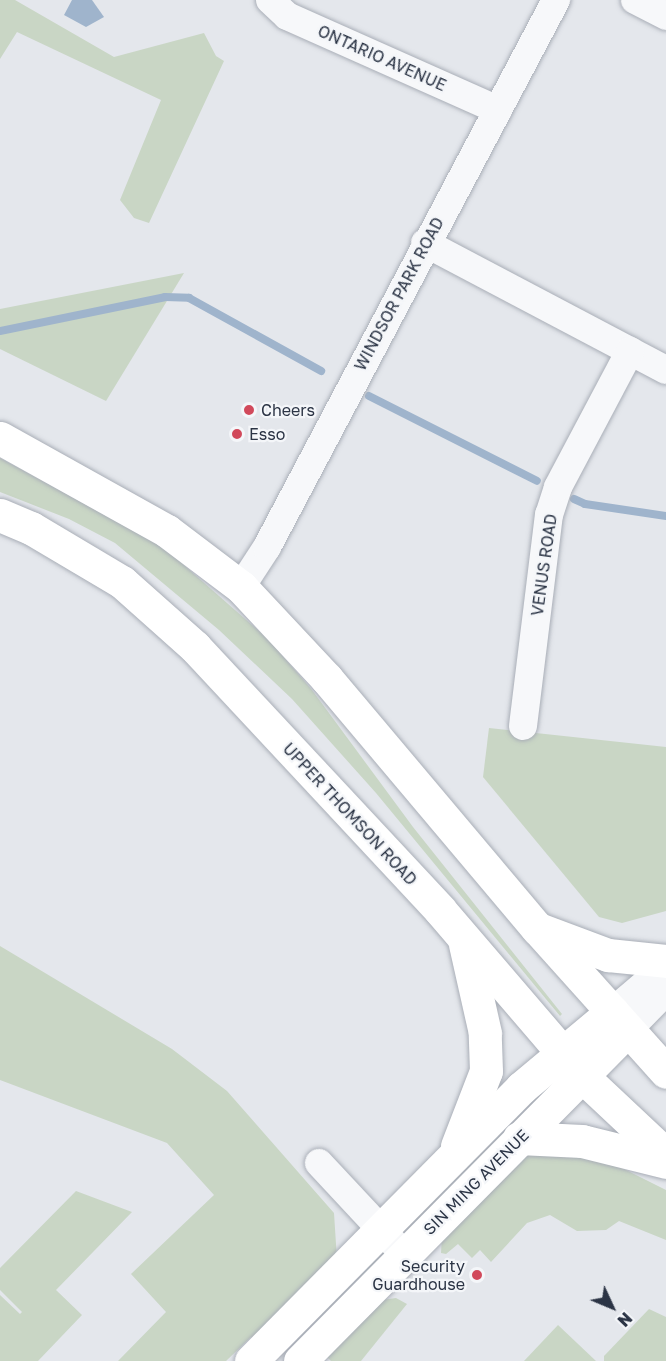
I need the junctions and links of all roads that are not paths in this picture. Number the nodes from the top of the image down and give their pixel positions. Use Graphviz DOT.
graph roads {
  1 [pos="270,0"];
  2 [pos="556,0"];
  3 [pos="635,0"];
  4 [pos="666,16"];
  5 [pos="498,110"];
  6 [pos="425,243"];
  7 [pos="630,351"];
  8 [pos="666,370"];
  9 [pos="0,438"];
  10 [pos="0,515"];
  11 [pos="241,587"];
  12 [pos="523,726"];
  13 [pos="537,928"];
  14 [pos="463,937"];
  15 [pos="666,961"];
  16 [pos="666,966"];
  17 [pos="666,991"];
  18 [pos="620,1021"];
  19 [pos="574,1066"];
  20 [pos="666,1072"];
  21 [pos="519,1138"];
  22 [pos="453,1155"];
  23 [pos="666,1155"];
  24 [pos="666,1162"];
  25 [pos="319,1163"];
  26 [pos="381,1231"];
  27 [pos="404,1254"];
  28 [pos="251,1361"];
  29 [pos="300,1361"];
  1 -- 5 [label="street, ONTARIO AVENUE"];
  2 -- 5 [label="street, WINDSOR PARK ROAD"];
  3 -- 4 [label="street"];
  5 -- 6 [label="street, WINDSOR PARK ROAD"];
  6 -- 7 [label="street"];
  6 -- 11 [label="street, WINDSOR PARK ROAD"];
  7 -- 8 [label="street"];
  7 -- 12 [label="street, VENUS ROAD"];
  9 -- 11 [label="main road"];
  10 -- 14 [label="main road, UPPER THOMSON ROAD"];
  11 -- 13 [label="main road"];
  13 -- 15 [label="main road"];
  13 -- 18 [label="main road"];
  14 -- 19 [label="main road, UPPER THOMSON ROAD"];
  14 -- 22 [label="main road"];
  16 -- 18 [label="street"];
  17 -- 18 [label="street"];
  18 -- 19 [label="main road"];
  18 -- 20 [label="main road"];
  19 -- 21 [label="main road, SIN MING AVENUE"];
  19 -- 22 [label="main road, SIN MING AVENUE"];
  19 -- 23 [label="main road, UPPER THOMSON ROAD"];
  21 -- 24 [label="main road"];
  21 -- 27 [label="main road, SIN MING AVENUE"];
  22 -- 26 [label="main road, SIN MING AVENUE"];
  25 -- 26 [label="street"];
  26 -- 27 [label="street"];
  26 -- 28 [label="main road, SIN MING AVENUE"];
  27 -- 29 [label="main road, SIN MING AVENUE"];
}
